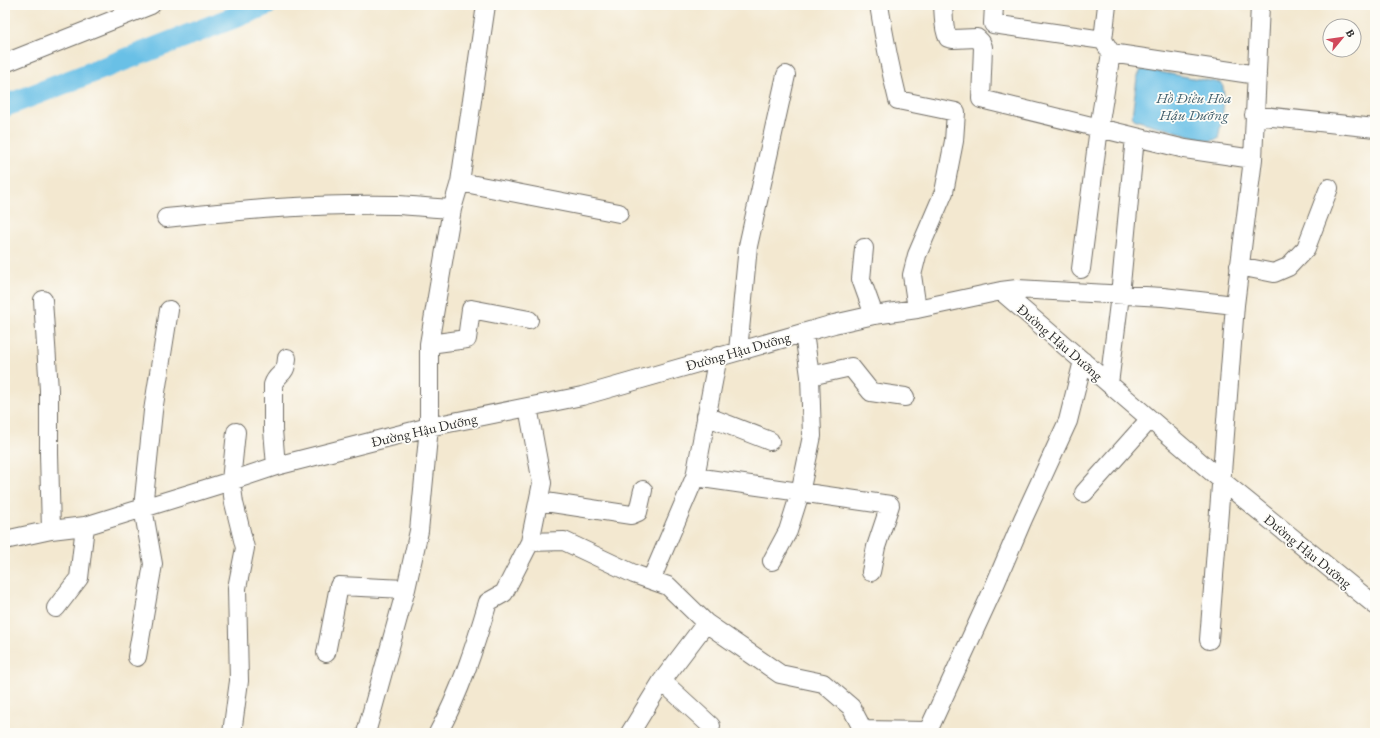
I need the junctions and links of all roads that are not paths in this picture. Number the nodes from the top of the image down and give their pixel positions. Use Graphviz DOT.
graph roads {
  1 [pos="151,5"];
  2 [pos="486,5"];
  3 [pos="879,5"];
  4 [pos="943,5"];
  5 [pos="994,5"];
  6 [pos="1107,5"];
  7 [pos="1260,5"];
  8 [pos="1107,47"];
  9 [pos="5,63"];
  10 [pos="1256,75"];
  11 [pos="786,76"];
  12 [pos="1254,116"];
  13 [pos="1099,128"];
  14 [pos="1375,128"];
  15 [pos="1135,137"];
  16 [pos="1253,159"];
  17 [pos="460,182"];
  18 [pos="1329,188"];
  19 [pos="452,209"];
  20 [pos="619,213"];
  21 [pos="166,218"];
  22 [pos="864,248"];
  23 [pos="1239,266"];
  24 [pos="1081,269"];
  25 [pos="1001,291"];
  26 [pos="1120,295"];
  27 [pos="43,300"];
  28 [pos="1235,305"];
  29 [pos="916,309"];
  30 [pos="169,310"];
  31 [pos="874,315"];
  32 [pos="529,320"];
  33 [pos="804,333"];
  34 [pos="429,344"];
  35 [pos="738,351"];
  36 [pos="718,356"];
  37 [pos="287,358"];
  38 [pos="1084,361"];
  39 [pos="810,376"];
  40 [pos="1109,384"];
  41 [pos="905,397"];
  42 [pos="528,407"];
  43 [pos="706,416"];
  44 [pos="1150,419"];
  45 [pos="429,427"];
  46 [pos="236,432"];
  47 [pos="770,440"];
  48 [pos="276,466"];
  49 [pos="694,477"];
  50 [pos="1221,480"];
  51 [pos="231,482"];
  52 [pos="643,490"];
  53 [pos="800,493"];
  54 [pos="1084,494"];
  55 [pos="538,501"];
  56 [pos="143,508"];
  57 [pos="85,526"];
  58 [pos="51,530"];
  59 [pos="5,540"];
  60 [pos="530,542"];
  61 [pos="772,561"];
  62 [pos="871,572"];
  63 [pos="650,580"];
  64 [pos="406,589"];
  65 [pos="1375,605"];
  66 [pos="56,608"];
  67 [pos="706,623"];
  68 [pos="1209,640"];
  69 [pos="326,653"];
  70 [pos="137,657"];
  71 [pos="662,681"];
  72 [pos="711,726"];
  73 [pos="863,732"];
  74 [pos="232,733"];
  75 [pos="366,733"];
  76 [pos="438,733"];
  77 [pos="630,733"];
  1 -- 9 [label="street"];
  2 -- 17 [label="street"];
  3 -- 29 [label="street"];
  4 -- 13 [label="street"];
  5 -- 8 [label="street"];
  6 -- 8 [label="street"];
  7 -- 10 [label="street"];
  8 -- 10 [label="street"];
  8 -- 13 [label="street"];
  10 -- 12 [label="street"];
  11 -- 35 [label="street"];
  12 -- 14 [label="street"];
  12 -- 16 [label="street"];
  13 -- 15 [label="street"];
  13 -- 24 [label="street"];
  15 -- 16 [label="street"];
  15 -- 26 [label="street"];
  16 -- 23 [label="street"];
  17 -- 19 [label="street"];
  17 -- 20 [label="street"];
  18 -- 23 [label="street"];
  19 -- 21 [label="street"];
  19 -- 34 [label="street"];
  22 -- 31 [label="street"];
  23 -- 28 [label="street"];
  25 -- 26 [label="street"];
  25 -- 29 [label="street, Đường Hậu Dưỡng"];
  25 -- 38 [label="street, Đường Hậu Dưỡng"];
  26 -- 28 [label="street"];
  26 -- 40 [label="street"];
  27 -- 58 [label="street"];
  28 -- 50 [label="street"];
  29 -- 31 [label="street, Đường Hậu Dưỡng"];
  30 -- 56 [label="street"];
  31 -- 33 [label="street, Đường Hậu Dưỡng"];
  32 -- 34 [label="street"];
  33 -- 35 [label="street, Đường Hậu Dưỡng"];
  33 -- 39 [label="street"];
  34 -- 45 [label="street"];
  35 -- 36 [label="street, Đường Hậu Dưỡng"];
  36 -- 42 [label="street, Đường Hậu Dưỡng"];
  36 -- 43 [label="street"];
  37 -- 48 [label="street"];
  38 -- 40 [label="street, Đường Hậu Dưỡng"];
  38 -- 73 [label="street"];
  39 -- 41 [label="street"];
  39 -- 53 [label="street"];
  40 -- 44 [label="street, Đường Hậu Dưỡng"];
  42 -- 45 [label="street, Đường Hậu Dưỡng"];
  42 -- 55 [label="street"];
  43 -- 47 [label="street"];
  43 -- 49 [label="street"];
  44 -- 50 [label="street, Đường Hậu Dưỡng"];
  44 -- 54 [label="street"];
  45 -- 48 [label="street, Đường Hậu Dưỡng"];
  45 -- 64 [label="street"];
  46 -- 51 [label="street"];
  48 -- 51 [label="street, Đường Hậu Dưỡng"];
  49 -- 53 [label="street"];
  49 -- 63 [label="street"];
  50 -- 65 [label="street, Đường Hậu Dưỡng"];
  50 -- 68 [label="street"];
  51 -- 56 [label="street, Đường Hậu Dưỡng"];
  51 -- 74 [label="street"];
  52 -- 55 [label="street"];
  53 -- 61 [label="street"];
  53 -- 62 [label="street"];
  55 -- 60 [label="street"];
  56 -- 57 [label="street, Đường Hậu Dưỡng"];
  56 -- 70 [label="street"];
  57 -- 58 [label="street, Đường Hậu Dưỡng"];
  57 -- 66 [label="street"];
  58 -- 59 [label="street, Đường Hậu Dưỡng"];
  60 -- 63 [label="street"];
  60 -- 76 [label="street"];
  63 -- 67 [label="street"];
  64 -- 69 [label="street"];
  64 -- 75 [label="street"];
  67 -- 71 [label="street"];
  67 -- 73 [label="street"];
  71 -- 72 [label="street"];
  71 -- 77 [label="street"];
}
